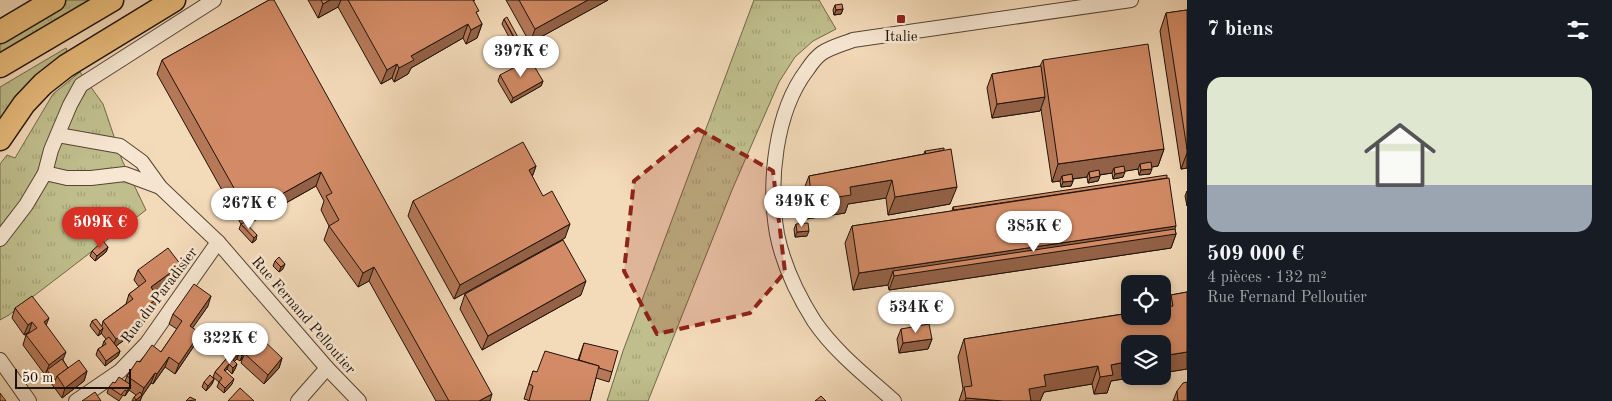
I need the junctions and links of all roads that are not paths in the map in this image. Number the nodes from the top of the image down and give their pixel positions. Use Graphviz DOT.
graph roads {
  1 [pos="54,0"];
  2 [pos="112,0"];
  3 [pos="174,0"];
  4 [pos="214,0"];
  5 [pos="1131,0"];
  6 [pos="0,32"];
  7 [pos="0,66"];
  8 [pos="58,135"];
  9 [pos="0,139"];
  10 [pos="45,173"];
  11 [pos="160,187"];
  12 [pos="0,239"];
  13 [pos="218,242"];
  14 [pos="0,360"];
  15 [pos="326,368"];
  16 [pos="28,401"];
  17 [pos="76,401"];
  18 [pos="298,401"];
  19 [pos="359,401"];
  20 [pos="894,401"];
  1 -- 6 [label="main road"];
  2 -- 7 [label="main road"];
  3 -- 9 [label="main road"];
  4 -- 8 [label="street"];
  5 -- 20 [label="street"];
  8 -- 10 [label="street"];
  8 -- 11 [label="street, Rue Fernand Pelloutier"];
  10 -- 11 [label="street, Rue Fernand Pelloutier"];
  10 -- 12 [label="street"];
  11 -- 13 [label="street, Rue Fernand Pelloutier"];
  13 -- 15 [label="street, Rue Fernand Pelloutier"];
  13 -- 17 [label="street, Rue du Paradisier"];
  14 -- 16 [label="street"];
  15 -- 18 [label="street"];
  15 -- 19 [label="street, Rue Fernand Pelloutier"];
}
